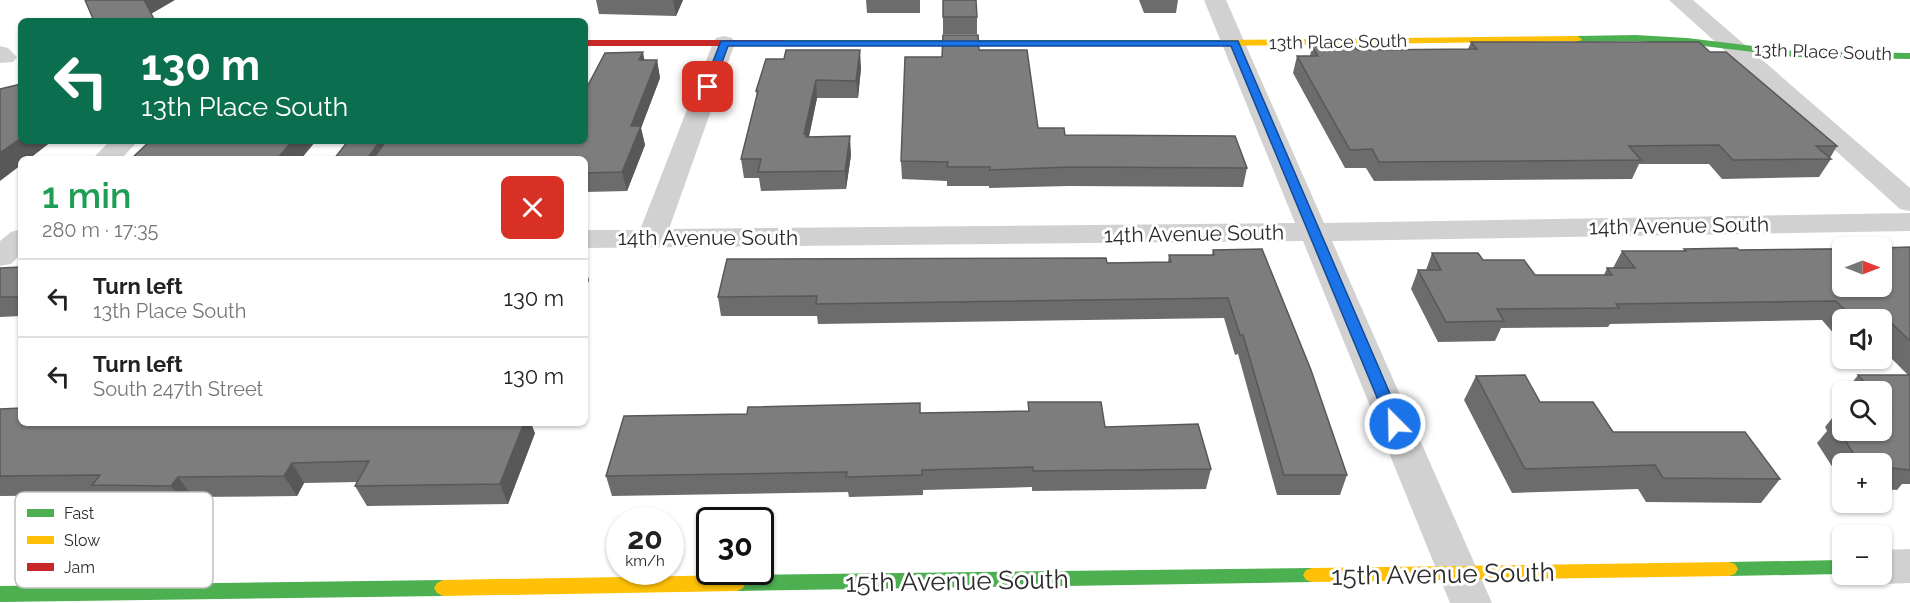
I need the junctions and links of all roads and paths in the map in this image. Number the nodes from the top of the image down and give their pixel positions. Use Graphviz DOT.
graph roads {
  1 [pos="1215,0"];
  2 [pos="1680,0"];
  3 [pos="588,43"];
  4 [pos="724,43"];
  5 [pos="1234,43"];
  6 [pos="1733,48"];
  7 [pos="1910,56"];
  8 [pos="122,144"];
  9 [pos="108,156"];
  10 [pos="1910,203"];
  11 [pos="1910,222"];
  12 [pos="1314,232"];
  13 [pos="588,239"];
  14 [pos="651,239"];
  15 [pos="18,241"];
  16 [pos="0,257"];
  17 [pos="1910,566"];
  18 [pos="1832,567"];
  19 [pos="1892,567"];
  20 [pos="1458,574"];
  21 [pos="0,594"];
  22 [pos="1471,603"];
  1 -- 5 [label="street"];
  2 -- 6 [label="street"];
  3 -- 4 [label="street, 13th Place South"];
  4 -- 5 [label="street, 13th Place South"];
  4 -- 14 [label="street"];
  5 -- 6 [label="street, 13th Place South"];
  5 -- 12 [label="street"];
  6 -- 7 [label="street, 13th Place South"];
  6 -- 10 [label="street"];
  8 -- 9 [label="street"];
  11 -- 12 [label="street, 14th Avenue South"];
  12 -- 14 [label="street, 14th Avenue South"];
  12 -- 20 [label="street"];
  13 -- 14 [label="street, 14th Avenue South"];
  15 -- 16 [label="street"];
  17 -- 19 [label="street"];
  18 -- 20 [label="street, 15th Avenue South"];
  20 -- 21 [label="street, 15th Avenue South"];
  20 -- 22 [label="street"];
}
